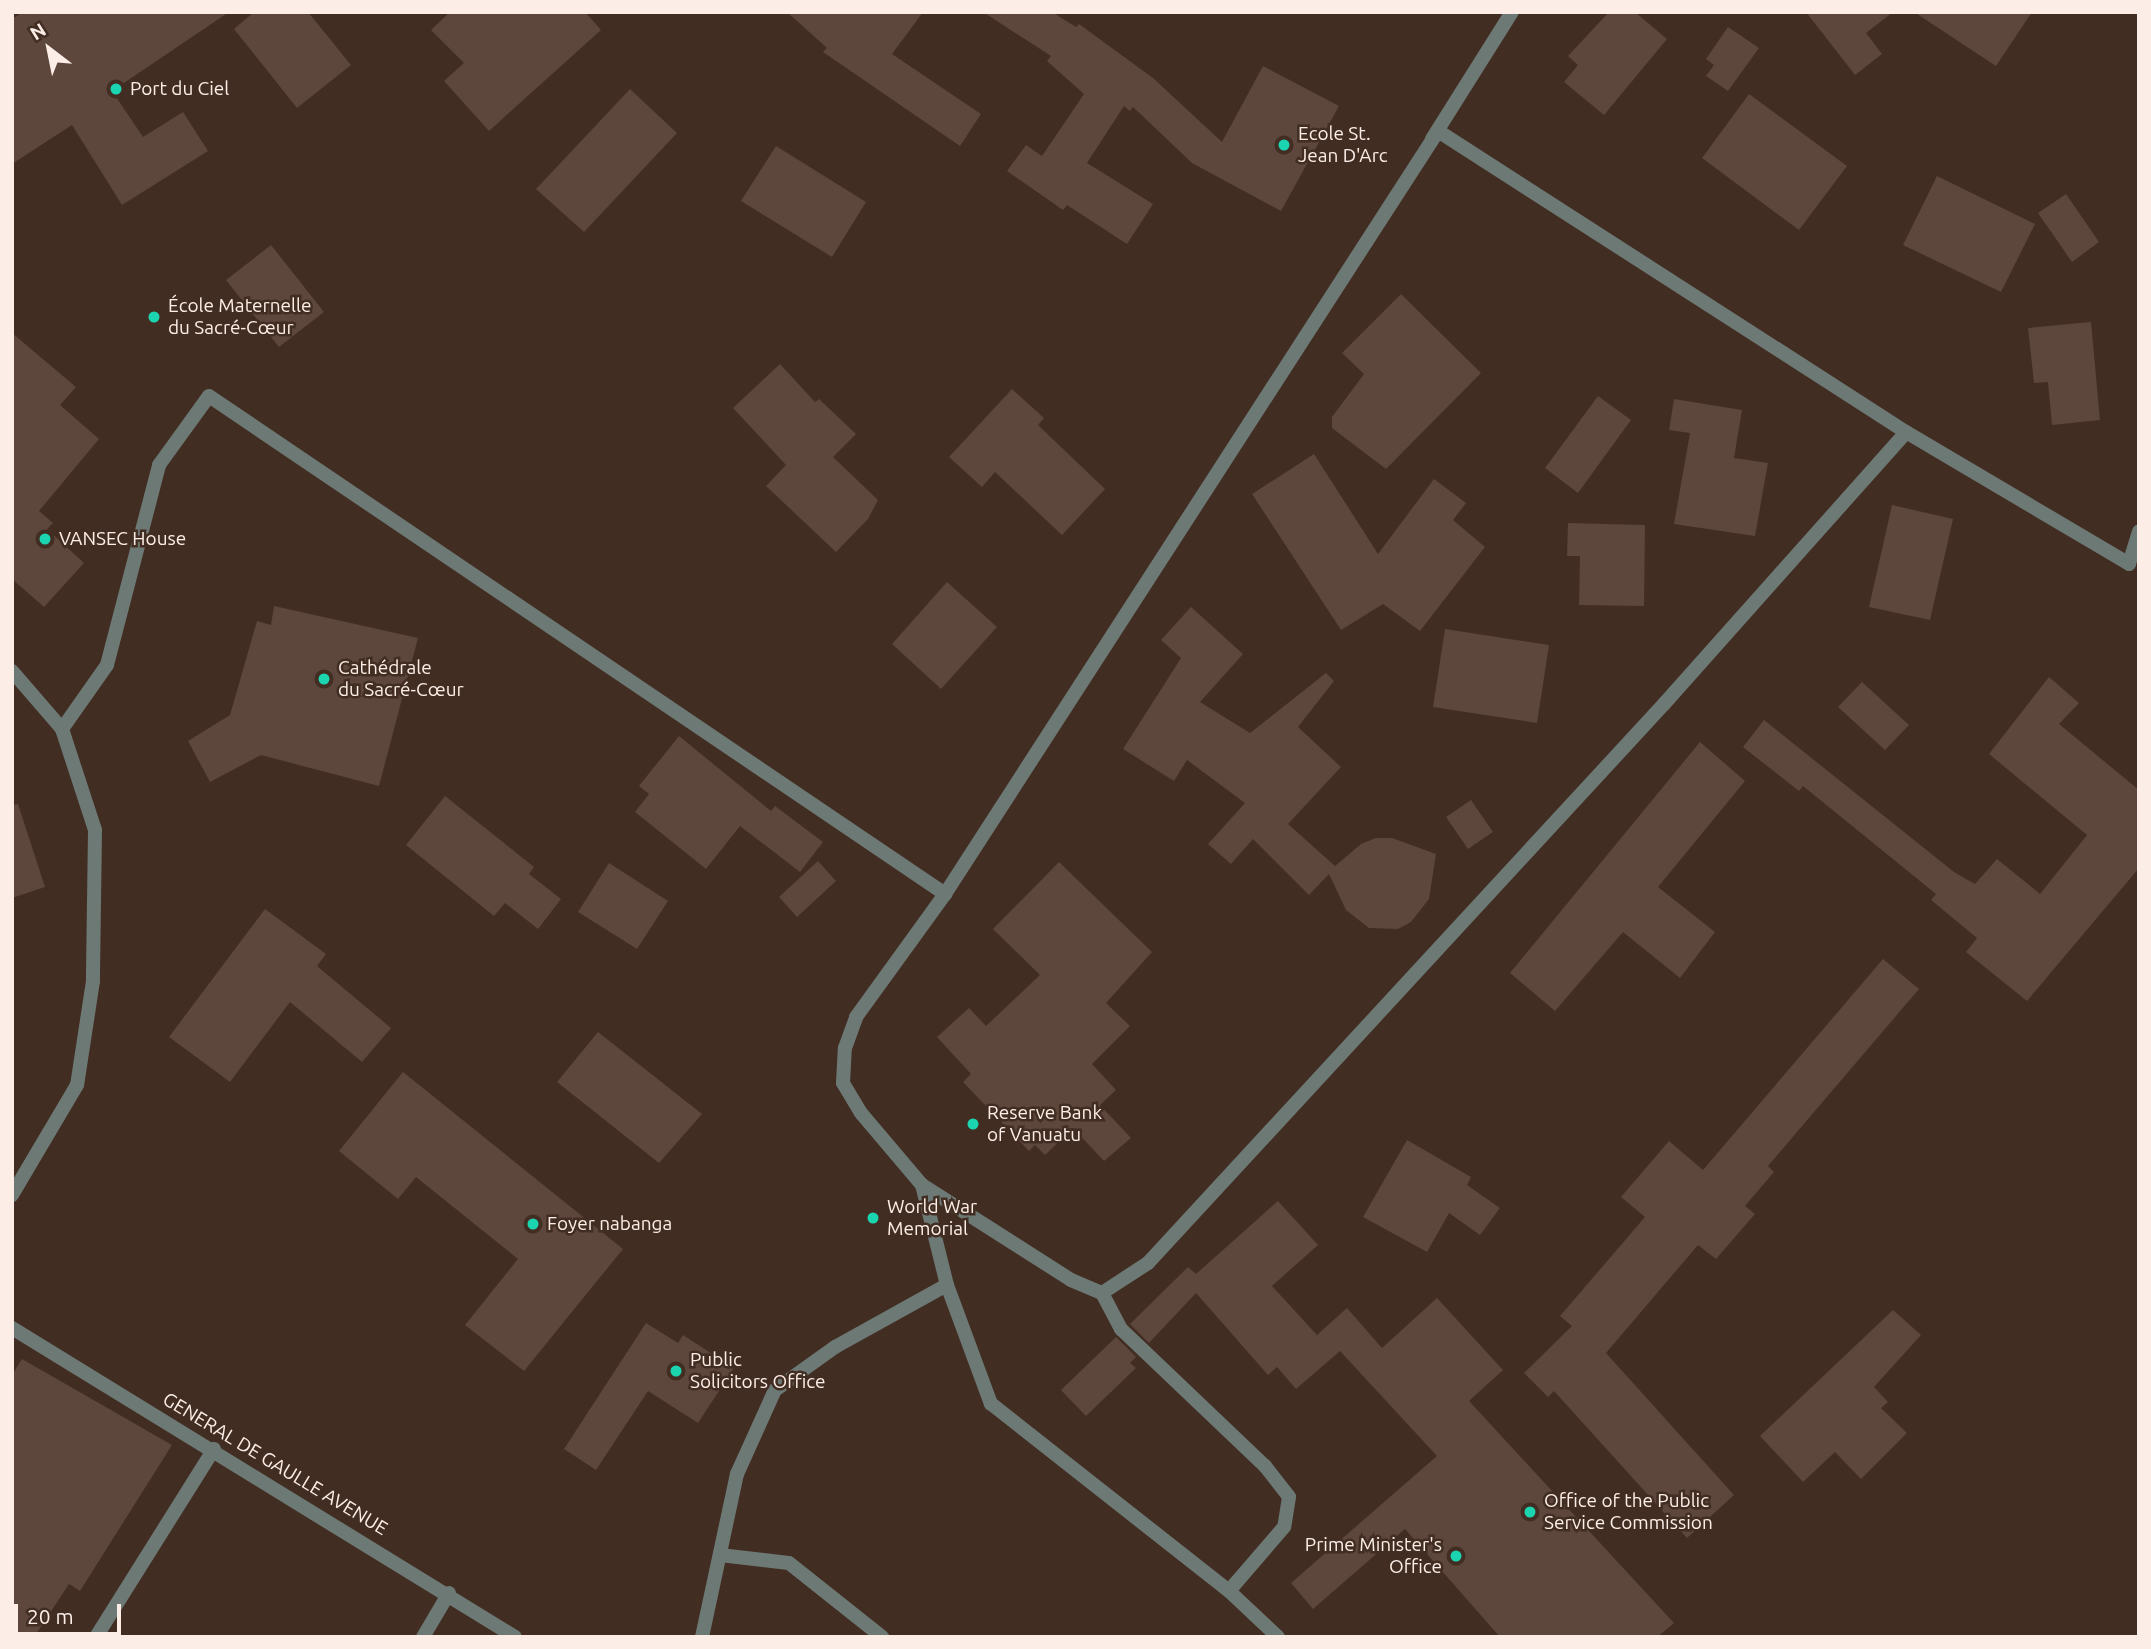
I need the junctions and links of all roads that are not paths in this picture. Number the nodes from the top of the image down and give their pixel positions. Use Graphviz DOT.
graph roads {
  1 [pos="1512,12"];
  2 [pos="1426,149"];
  3 [pos="1906,432"];
  4 [pos="2139,532"];
  5 [pos="2134,568"];
  6 [pos="12,671"];
  7 [pos="62,729"];
  8 [pos="945,894"];
  9 [pos="922,1185"];
  10 [pos="12,1195"];
  11 [pos="947,1284"];
  12 [pos="1102,1293"];
  13 [pos="12,1328"];
  14 [pos="214,1449"];
  15 [pos="720,1555"];
  16 [pos="1229,1591"];
  17 [pos="449,1593"];
  18 [pos="96,1637"];
  19 [pos="423,1637"];
  20 [pos="515,1637"];
  21 [pos="702,1637"];
  22 [pos="882,1637"];
  23 [pos="1278,1637"];
  1 -- 2 [label="street"];
  2 -- 3 [label="street"];
  2 -- 8 [label="street"];
  3 -- 5 [label="street"];
  3 -- 12 [label="street"];
  4 -- 5 [label="street"];
  6 -- 7 [label="street"];
  7 -- 8 [label="street"];
  7 -- 10 [label="street"];
  8 -- 9 [label="street"];
  9 -- 11 [label="street"];
  9 -- 12 [label="street"];
  11 -- 15 [label="street"];
  11 -- 16 [label="street"];
  12 -- 16 [label="street"];
  13 -- 14 [label="street, GENERAL DE GAULLE AVENUE"];
  14 -- 17 [label="street, GENERAL DE GAULLE AVENUE"];
  14 -- 18 [label="street"];
  15 -- 21 [label="street"];
  15 -- 22 [label="street"];
  16 -- 23 [label="street"];
  17 -- 19 [label="street"];
  17 -- 20 [label="street, GENERAL DE GAULLE AVENUE"];
}
